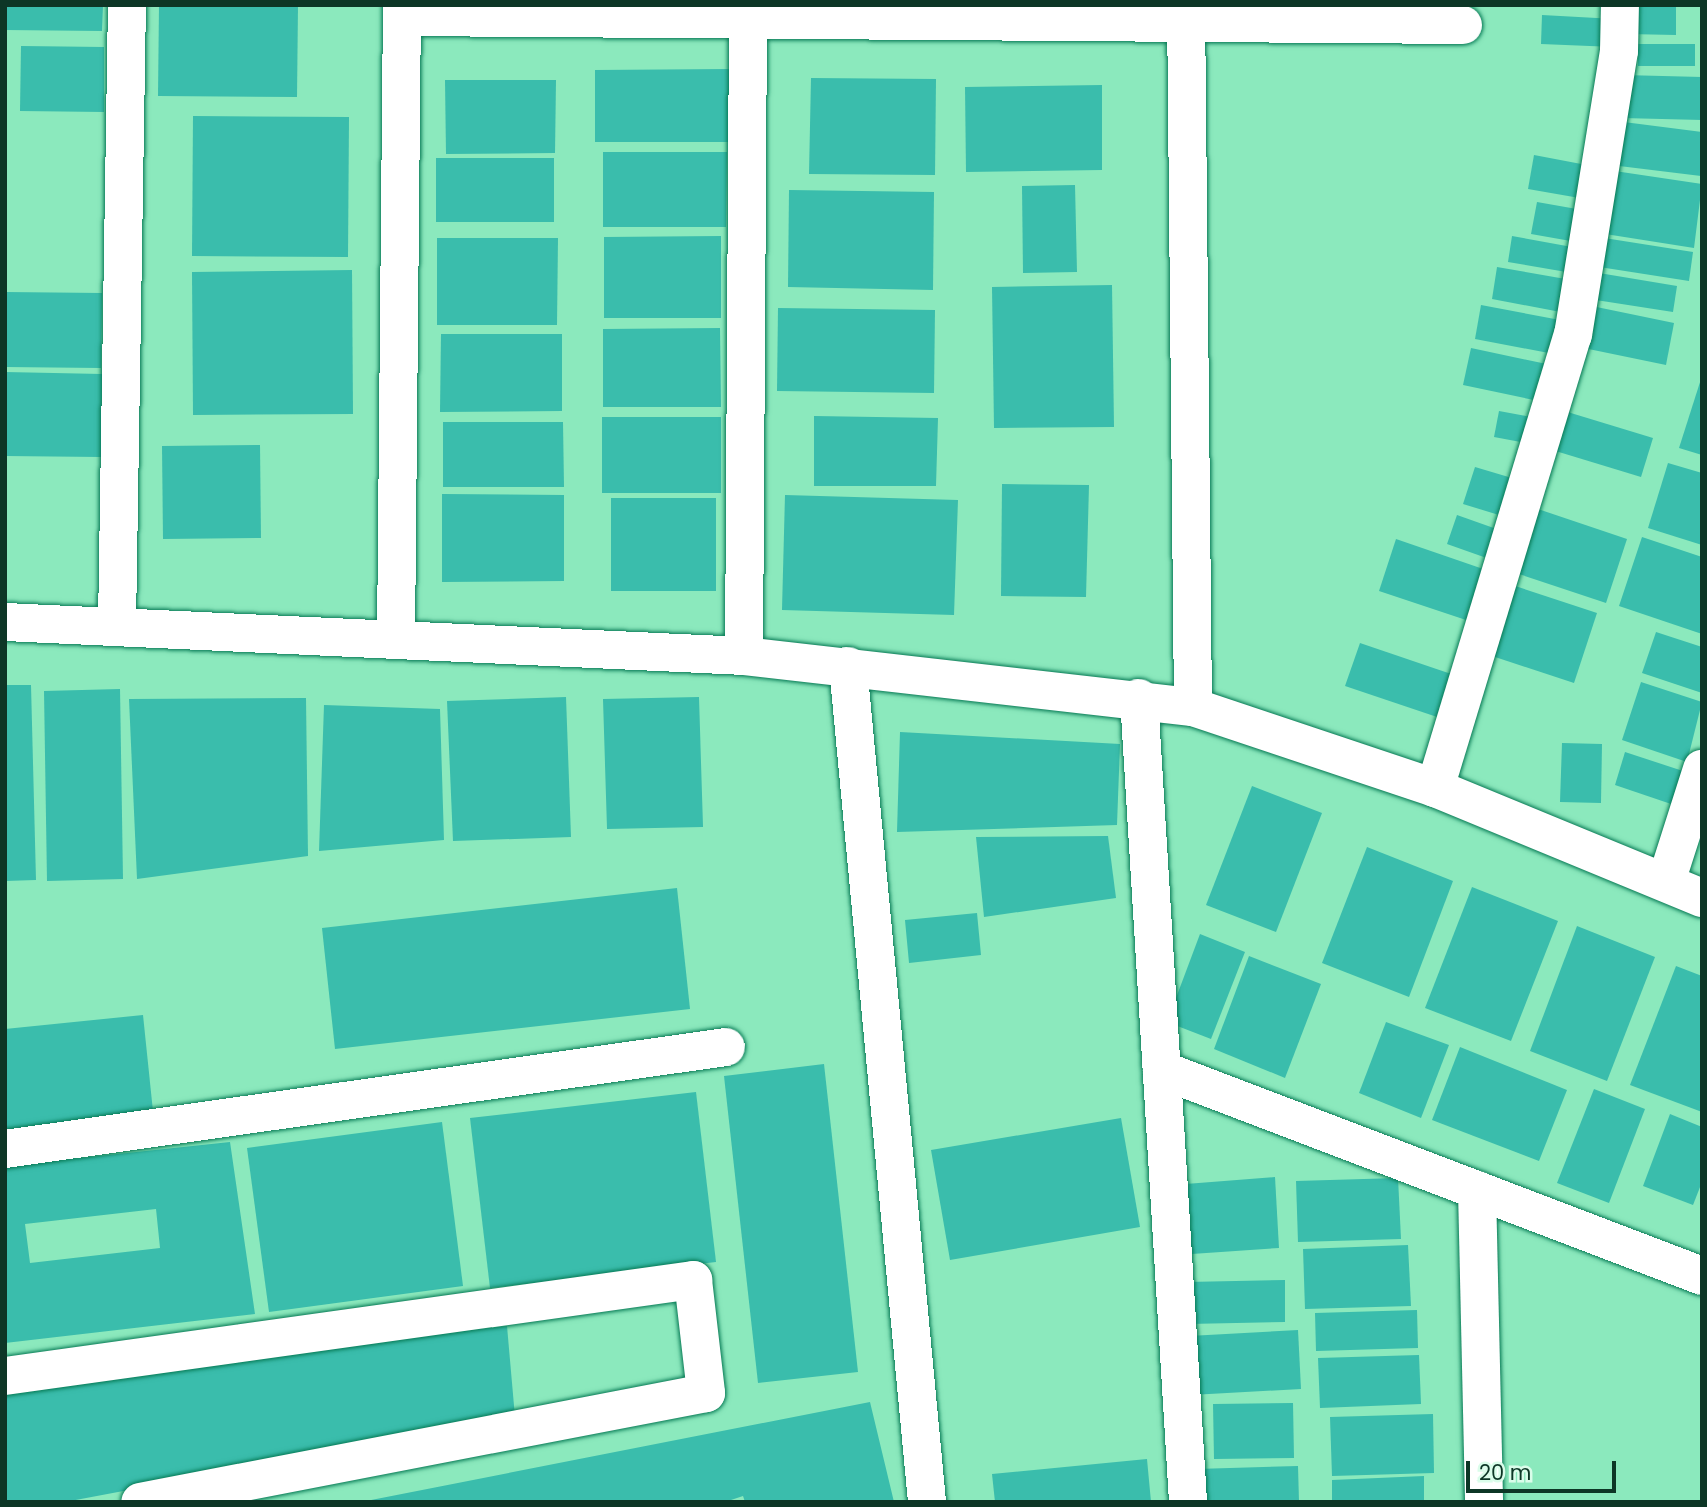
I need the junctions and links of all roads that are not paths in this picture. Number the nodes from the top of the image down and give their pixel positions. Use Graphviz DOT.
graph roads {
  1 [pos="127,5"];
  2 [pos="1620,5"];
  3 [pos="402,11"];
  4 [pos="1186,14"];
  5 [pos="748,19"];
  6 [pos="1464,24"];
  7 [pos="5,622"];
  8 [pos="117,625"];
  9 [pos="396,640"];
  10 [pos="744,656"];
  11 [pos="848,667"];
  12 [pos="1139,698"];
  13 [pos="1193,707"];
  14 [pos="1702,769"];
  15 [pos="1435,788"];
  16 [pos="1666,882"];
  17 [pos="1702,898"];
  18 [pos="726,1047"];
  19 [pos="1162,1070"];
  20 [pos="5,1149"];
  21 [pos="1477,1190"];
  22 [pos="1702,1276"];
  23 [pos="5,1376"];
  24 [pos="140,1502"];
  25 [pos="927,1502"];
  26 [pos="1188,1502"];
  27 [pos="1483,1502"];
  1 -- 8 [label="street"];
  2 -- 15 [label="street"];
  3 -- 5 [label="street"];
  3 -- 9 [label="street"];
  4 -- 5 [label="street"];
  4 -- 6 [label="street"];
  4 -- 13 [label="street"];
  5 -- 10 [label="street"];
  7 -- 8 [label="street"];
  8 -- 9 [label="street"];
  9 -- 10 [label="street"];
  10 -- 11 [label="street"];
  11 -- 12 [label="street"];
  11 -- 25 [label="street"];
  12 -- 13 [label="street"];
  12 -- 19 [label="street"];
  13 -- 15 [label="street"];
  14 -- 16 [label="street"];
  15 -- 16 [label="street"];
  16 -- 17 [label="street"];
  18 -- 20 [label="street"];
  19 -- 21 [label="street"];
  19 -- 26 [label="street"];
  21 -- 22 [label="street"];
  21 -- 27 [label="street"];
  23 -- 24 [label="street"];
}
